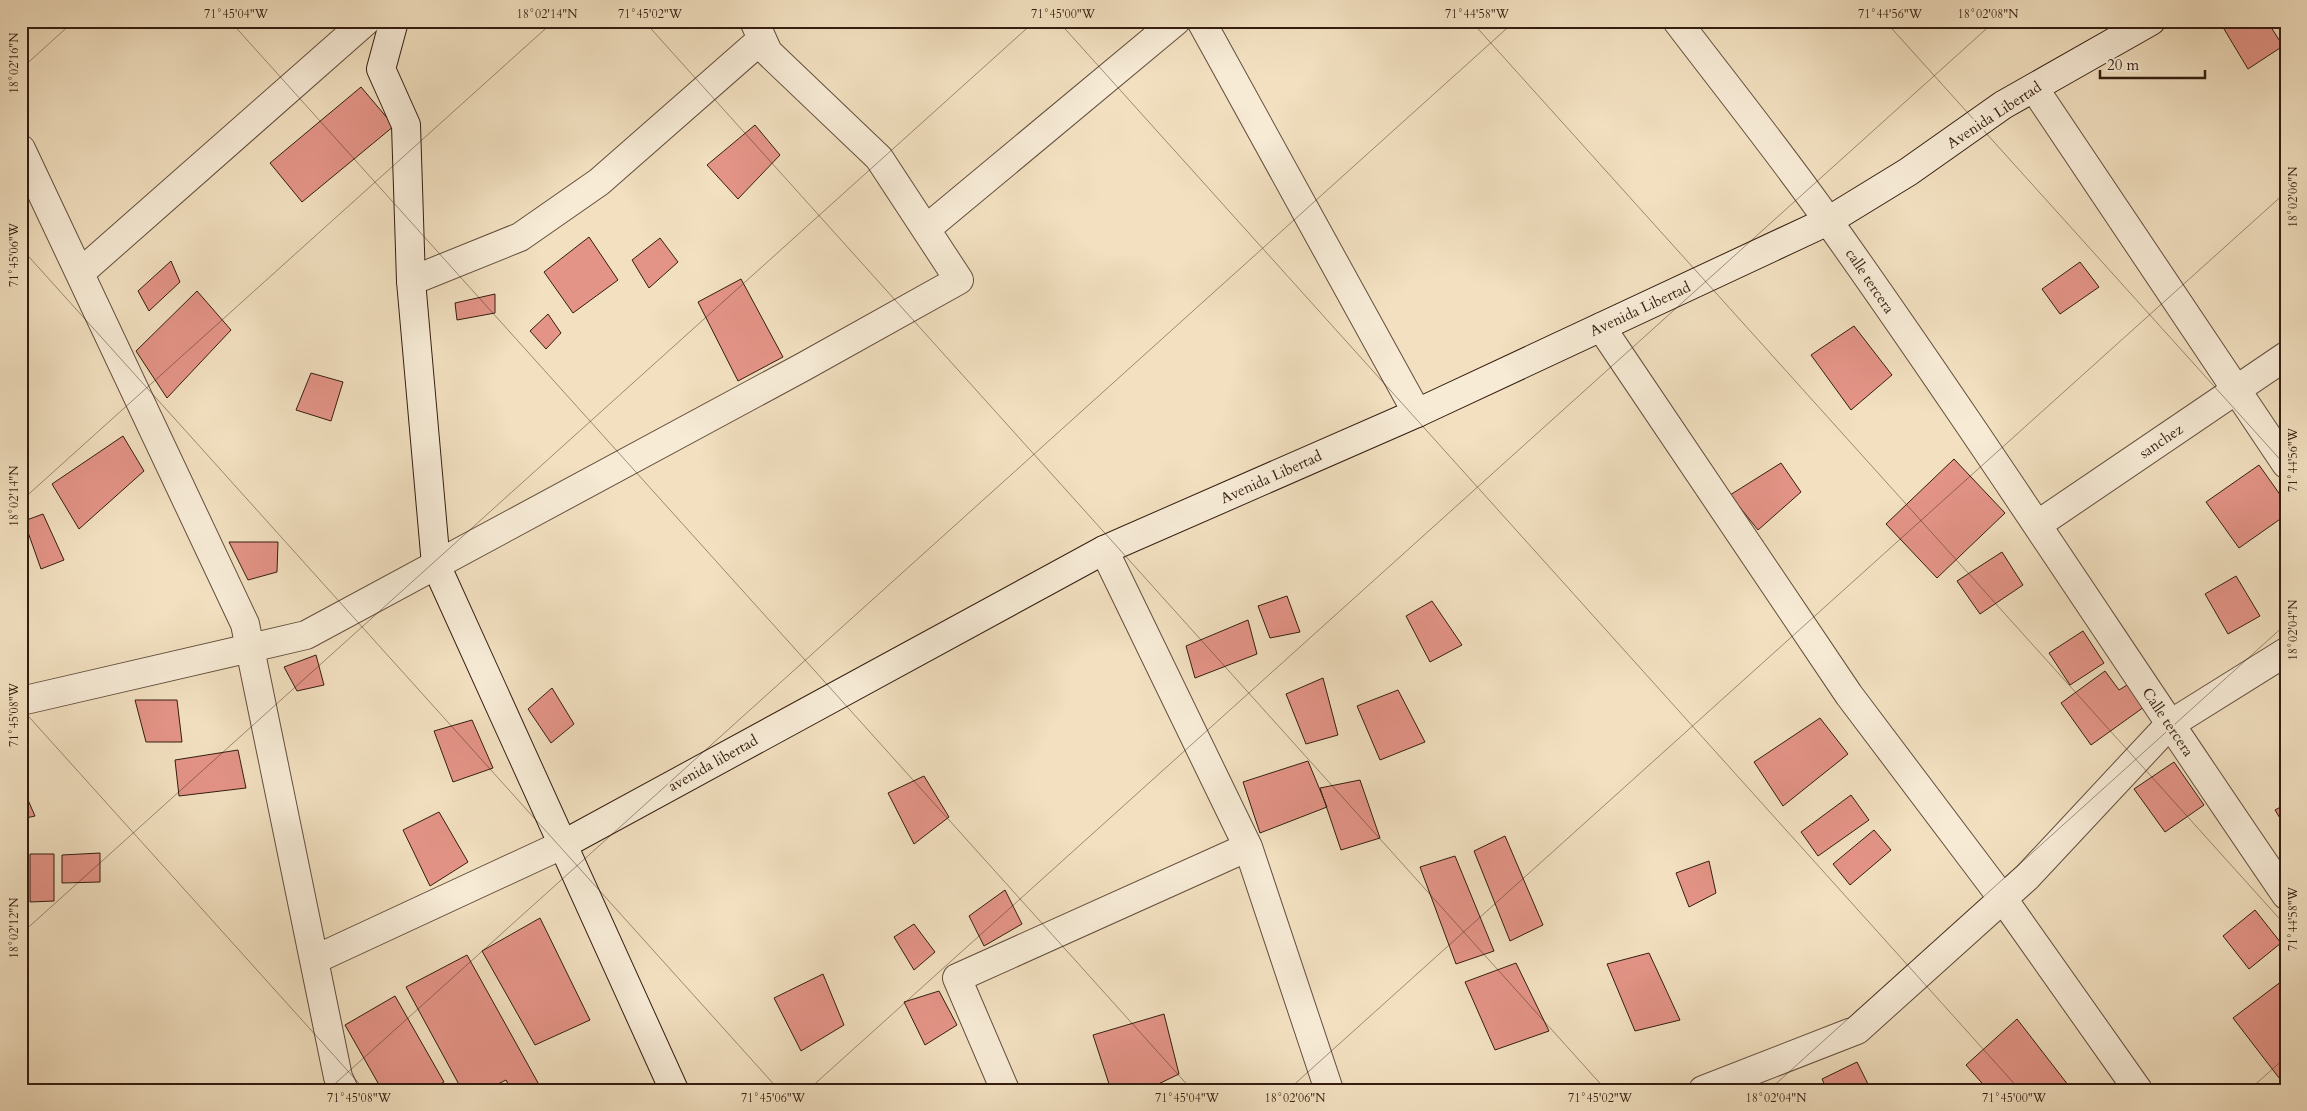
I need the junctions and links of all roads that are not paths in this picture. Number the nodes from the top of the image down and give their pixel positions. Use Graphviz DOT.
graph roads {
  1 [pos="366,21"];
  2 [pos="394,21"];
  3 [pos="1176,21"];
  4 [pos="1201,21"];
  5 [pos="1677,21"];
  6 [pos="2151,21"];
  7 [pos="758,30"];
  8 [pos="2034,88"];
  9 [pos="21,149"];
  10 [pos="1828,221"];
  11 [pos="926,229"];
  12 [pos="80,273"];
  13 [pos="411,280"];
  14 [pos="1601,327"];
  15 [pos="2286,356"];
  16 [pos="2235,391"];
  17 [pos="1417,412"];
  18 [pos="2286,464"];
  19 [pos="2037,525"];
  20 [pos="2052,548"];
  21 [pos="1104,550"];
  22 [pos="436,565"];
  23 [pos="250,648"];
  24 [pos="2286,652"];
  25 [pos="21,701"];
  26 [pos="2169,725"];
  27 [pos="564,844"];
  28 [pos="1248,847"];
  29 [pos="2286,895"];
  30 [pos="2003,898"];
  31 [pos="314,960"];
  32 [pos="344,1090"];
  33 [pos="674,1090"];
  34 [pos="1005,1090"];
  35 [pos="1329,1090"];
  36 [pos="1703,1090"];
  37 [pos="2138,1090"];
  1 -- 12 [label="street"];
  2 -- 13 [label="street"];
  3 -- 11 [label="street"];
  4 -- 17 [label="street"];
  5 -- 10 [label="street, calle tercera"];
  6 -- 8 [label="street, Avenida Libertad"];
  7 -- 11 [label="street"];
  7 -- 13 [label="street"];
  8 -- 10 [label="street, Avenida Libertad"];
  8 -- 16 [label="street"];
  9 -- 12 [label="street"];
  10 -- 14 [label="street, Avenida Libertad"];
  10 -- 19 [label="street, calle tercera"];
  11 -- 22 [label="street"];
  12 -- 23 [label="street"];
  13 -- 22 [label="street"];
  14 -- 17 [label="street, Avenida Libertad"];
  14 -- 30 [label="street"];
  15 -- 16 [label="street, sanchez"];
  16 -- 18 [label="street"];
  16 -- 19 [label="street, sanchez"];
  17 -- 21 [label="street, Avenida Libertad"];
  19 -- 20 [label="street, calle tercera"];
  20 -- 26 [label="street, Calle tercera"];
  21 -- 27 [label="street, avenida libertad"];
  21 -- 28 [label="street"];
  22 -- 23 [label="street"];
  22 -- 27 [label="street"];
  23 -- 25 [label="street"];
  23 -- 31 [label="street"];
  24 -- 26 [label="street"];
  26 -- 29 [label="street, Calle tercera"];
  26 -- 30 [label="street"];
  27 -- 31 [label="street, avenida libertad"];
  27 -- 33 [label="street"];
  28 -- 34 [label="street"];
  28 -- 35 [label="street"];
  30 -- 36 [label="street"];
  30 -- 37 [label="street"];
  31 -- 32 [label="street"];
}
